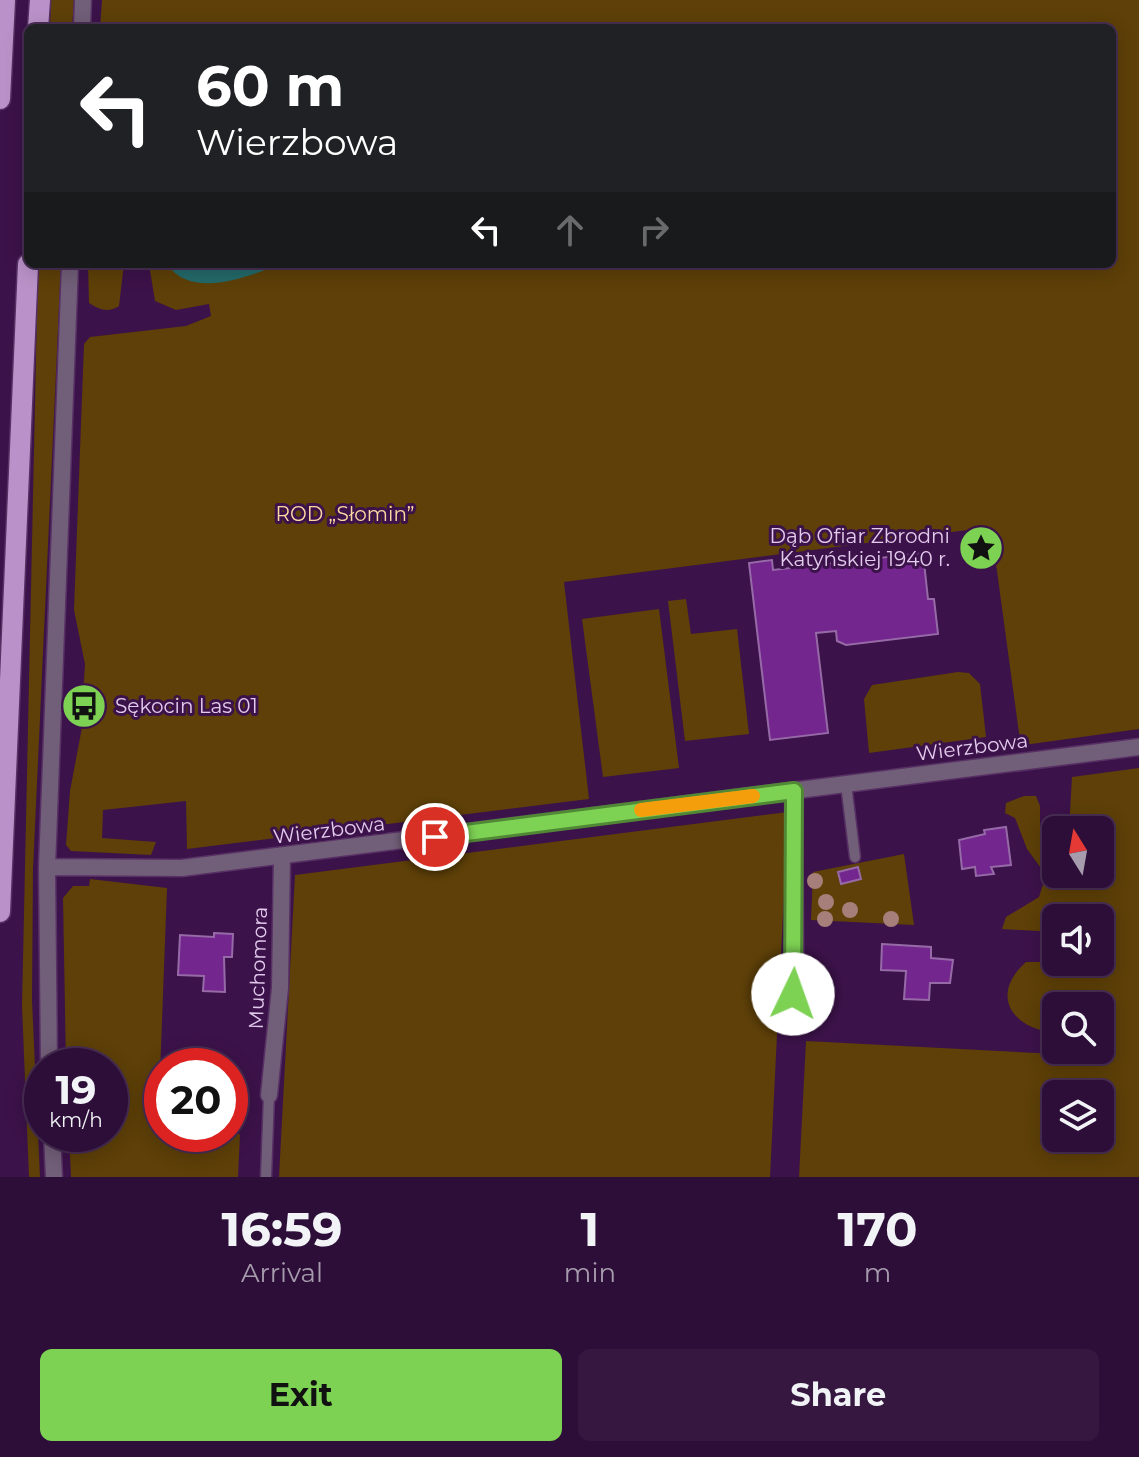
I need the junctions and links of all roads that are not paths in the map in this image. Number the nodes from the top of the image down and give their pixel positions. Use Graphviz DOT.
graph roads {
  1 [pos="5,0"];
  2 [pos="40,0"];
  3 [pos="83,0"];
  4 [pos="38,24"];
  5 [pos="82,24"];
  6 [pos="0,99"];
  7 [pos="28,268"];
  8 [pos="70,268"];
  9 [pos="1139,747"];
  10 [pos="846,784"];
  11 [pos="794,791"];
  12 [pos="282,856"];
  13 [pos="855,857"];
  14 [pos="47,867"];
  15 [pos="0,912"];
  16 [pos="795,954"];
  17 [pos="793,994"];
  18 [pos="49,1048"];
  19 [pos="269,1095"];
  20 [pos="53,1152"];
  21 [pos="54,1177"];
  22 [pos="266,1177"];
  1 -- 6 [label="main road"];
  2 -- 4 [label="main road"];
  3 -- 5 [label="street"];
  7 -- 15 [label="main road"];
  8 -- 14 [label="street"];
  9 -- 10 [label="street, Wierzbowa"];
  10 -- 11 [label="street, Wierzbowa"];
  10 -- 13 [label="lane"];
  11 -- 12 [label="street, Wierzbowa"];
  11 -- 16 [label="street"];
  12 -- 14 [label="street, Wierzbowa"];
  12 -- 19 [label="street, Muchomora"];
  14 -- 18 [label="street"];
  16 -- 17 [label="lane"];
  19 -- 22 [label="lane, Muchomora"];
  20 -- 21 [label="street"];
}
